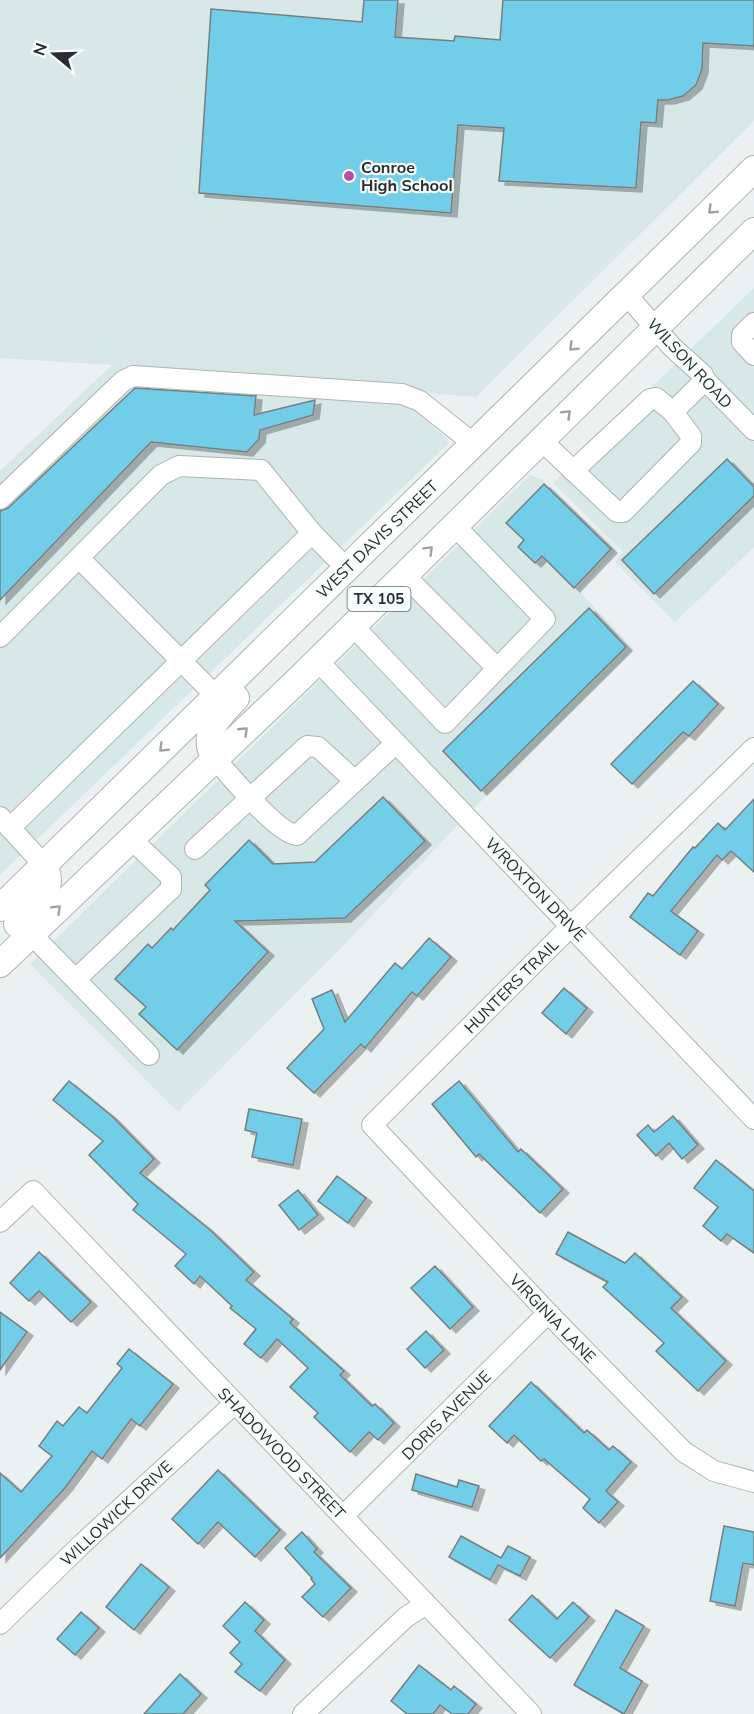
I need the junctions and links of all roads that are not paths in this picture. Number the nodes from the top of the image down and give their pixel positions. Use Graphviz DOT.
graph roads {
  1 [pos="754,169"];
  2 [pos="754,231"];
  3 [pos="626,294"];
  4 [pos="754,323"];
  5 [pos="655,327"];
  6 [pos="754,356"];
  7 [pos="705,381"];
  8 [pos="673,412"];
  9 [pos="754,430"];
  10 [pos="541,440"];
  11 [pos="474,444"];
  12 [pos="573,471"];
  13 [pos="0,499"];
  14 [pos="454,525"];
  15 [pos="385,532"];
  16 [pos="312,533"];
  17 [pos="79,558"];
  18 [pos="347,569"];
  19 [pos="404,575"];
  20 [pos="353,626"];
  21 [pos="0,637"];
  22 [pos="181,659"];
  23 [pos="317,660"];
  24 [pos="497,668"];
  25 [pos="216,696"];
  26 [pos="396,743"];
  27 [pos="754,748"];
  28 [pos="215,759"];
  29 [pos="355,781"];
  30 [pos="250,798"];
  31 [pos="5,822"];
  32 [pos="131,839"];
  33 [pos="195,849"];
  34 [pos="44,865"];
  35 [pos="0,908"];
  36 [pos="571,926"];
  37 [pos="31,934"];
  38 [pos="0,941"];
  39 [pos="0,964"];
  40 [pos="76,980"];
  41 [pos="149,1055"];
  42 [pos="754,1119"];
  43 [pos="372,1125"];
  44 [pos="0,1222"];
  45 [pos="548,1313"];
  46 [pos="234,1404"];
  47 [pos="754,1482"];
  48 [pos="343,1516"];
  49 [pos="425,1605"];
  50 [pos="0,1624"];
  51 [pos="303,1714"];
  52 [pos="531,1714"];
  1 -- 3 [label="main road, WEST DAVIS STREET / TX 105, one-way"];
  2 -- 5 [label="main road, TX 105"];
  3 -- 5 [label="street, WILSON ROAD"];
  3 -- 11 [label="main road, WEST DAVIS STREET / TX 105, one-way"];
  4 -- 6 [label="street"];
  5 -- 7 [label="street, WILSON ROAD"];
  10 -- 5 [label="main road, TX 105, one-way"];
  7 -- 8 [label="street"];
  7 -- 9 [label="street, WILSON ROAD"];
  8 -- 12 [label="street"];
  8 -- 12 [label="street"];
  10 -- 12 [label="street"];
  10 -- 14 [label="main road, TX 105"];
  11 -- 13 [label="street"];
  11 -- 15 [label="main road, WEST DAVIS STREET / TX 105"];
  19 -- 14 [label="main road, TX 105, one-way"];
  14 -- 24 [label="street"];
  15 -- 18 [label="main road, WEST DAVIS STREET / TX 105"];
  15 -- 28 [label="main road"];
  16 -- 17 [label="street"];
  16 -- 18 [label="street"];
  16 -- 22 [label="street"];
  17 -- 21 [label="street"];
  17 -- 22 [label="street"];
  18 -- 25 [label="main road, WEST DAVIS STREET / TX 105"];
  19 -- 20 [label="main road, TX 105"];
  19 -- 24 [label="street"];
  20 -- 23 [label="main road, TX 105"];
  20 -- 24 [label="street"];
  22 -- 25 [label="street"];
  22 -- 31 [label="street"];
  23 -- 26 [label="street, WROXTON DRIVE"];
  28 -- 23 [label="main road, TX 105, one-way"];
  25 -- 34 [label="main road, WEST DAVIS STREET / TX 105, one-way"];
  26 -- 29 [label="street"];
  26 -- 36 [label="street, WROXTON DRIVE"];
  27 -- 36 [label="street, HUNTERS TRAIL"];
  28 -- 30 [label="street"];
  28 -- 32 [label="main road, TX 105"];
  29 -- 30 [label="street"];
  29 -- 30 [label="street"];
  30 -- 33 [label="street"];
  31 -- 34 [label="street"];
  37 -- 32 [label="main road, TX 105, one-way"];
  32 -- 40 [label="street"];
  34 -- 35 [label="main road, WEST DAVIS STREET / TX 105"];
  34 -- 38 [label="main road"];
  36 -- 42 [label="street, WROXTON DRIVE"];
  36 -- 43 [label="street, HUNTERS TRAIL"];
  37 -- 39 [label="main road, TX 105"];
  37 -- 40 [label="street"];
  40 -- 41 [label="street"];
  43 -- 45 [label="street, VIRGINIA LANE"];
  44 -- 46 [label="street, SHADOWOOD STREET"];
  45 -- 47 [label="street, VIRGINIA LANE"];
  45 -- 48 [label="street, DORIS AVENUE"];
  46 -- 48 [label="street, SHADOWOOD STREET"];
  46 -- 50 [label="street, WILLOWICK DRIVE"];
  48 -- 49 [label="street, SHADOWOOD STREET"];
  49 -- 51 [label="street"];
  49 -- 52 [label="street, SHADOWOOD STREET"];
}
